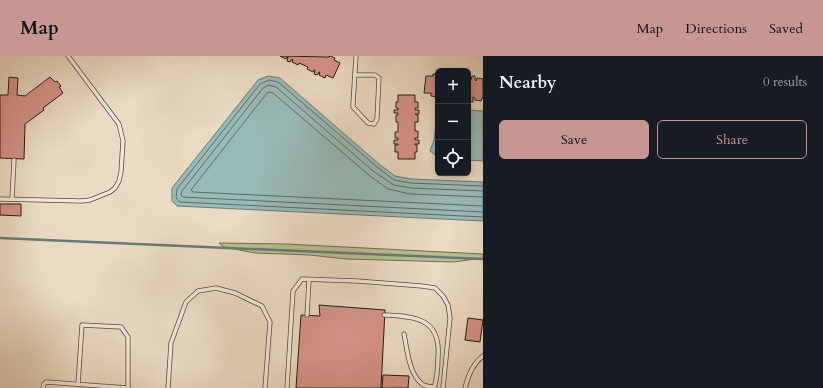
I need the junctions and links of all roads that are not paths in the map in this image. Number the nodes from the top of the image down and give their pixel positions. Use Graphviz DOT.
graph roads {
  1 [pos="68,56"];
  2 [pos="356,56"];
  3 [pos="355,75"];
  4 [pos="14,160"];
  5 [pos="0,199"];
  6 [pos="12,199"];
  7 [pos="309,280"];
  8 [pos="307,315"];
  9 [pos="384,315"];
  10 [pos="404,334"];
  11 [pos="483,356"];
  12 [pos="78,384"];
  13 [pos="87,387"];
  14 [pos="43,388"];
  15 [pos="128,388"];
  16 [pos="168,388"];
  17 [pos="265,388"];
  18 [pos="287,388"];
  19 [pos="434,388"];
  20 [pos="443,388"];
  21 [pos="465,388"];
  1 -- 6 [label="lane"];
  2 -- 3 [label="lane"];
  3 -- 3 [label="lane"];
  4 -- 6 [label="lane"];
  5 -- 6 [label="lane"];
  7 -- 8 [label="lane"];
  7 -- 18 [label="lane"];
  7 -- 20 [label="lane"];
  9 -- 19 [label="lane"];
  10 -- 19 [label="lane"];
  11 -- 21 [label="lane"];
  12 -- 13 [label="lane"];
  12 -- 14 [label="lane"];
  12 -- 15 [label="lane"];
  13 -- 15 [label="lane"];
  16 -- 17 [label="lane"];
}
